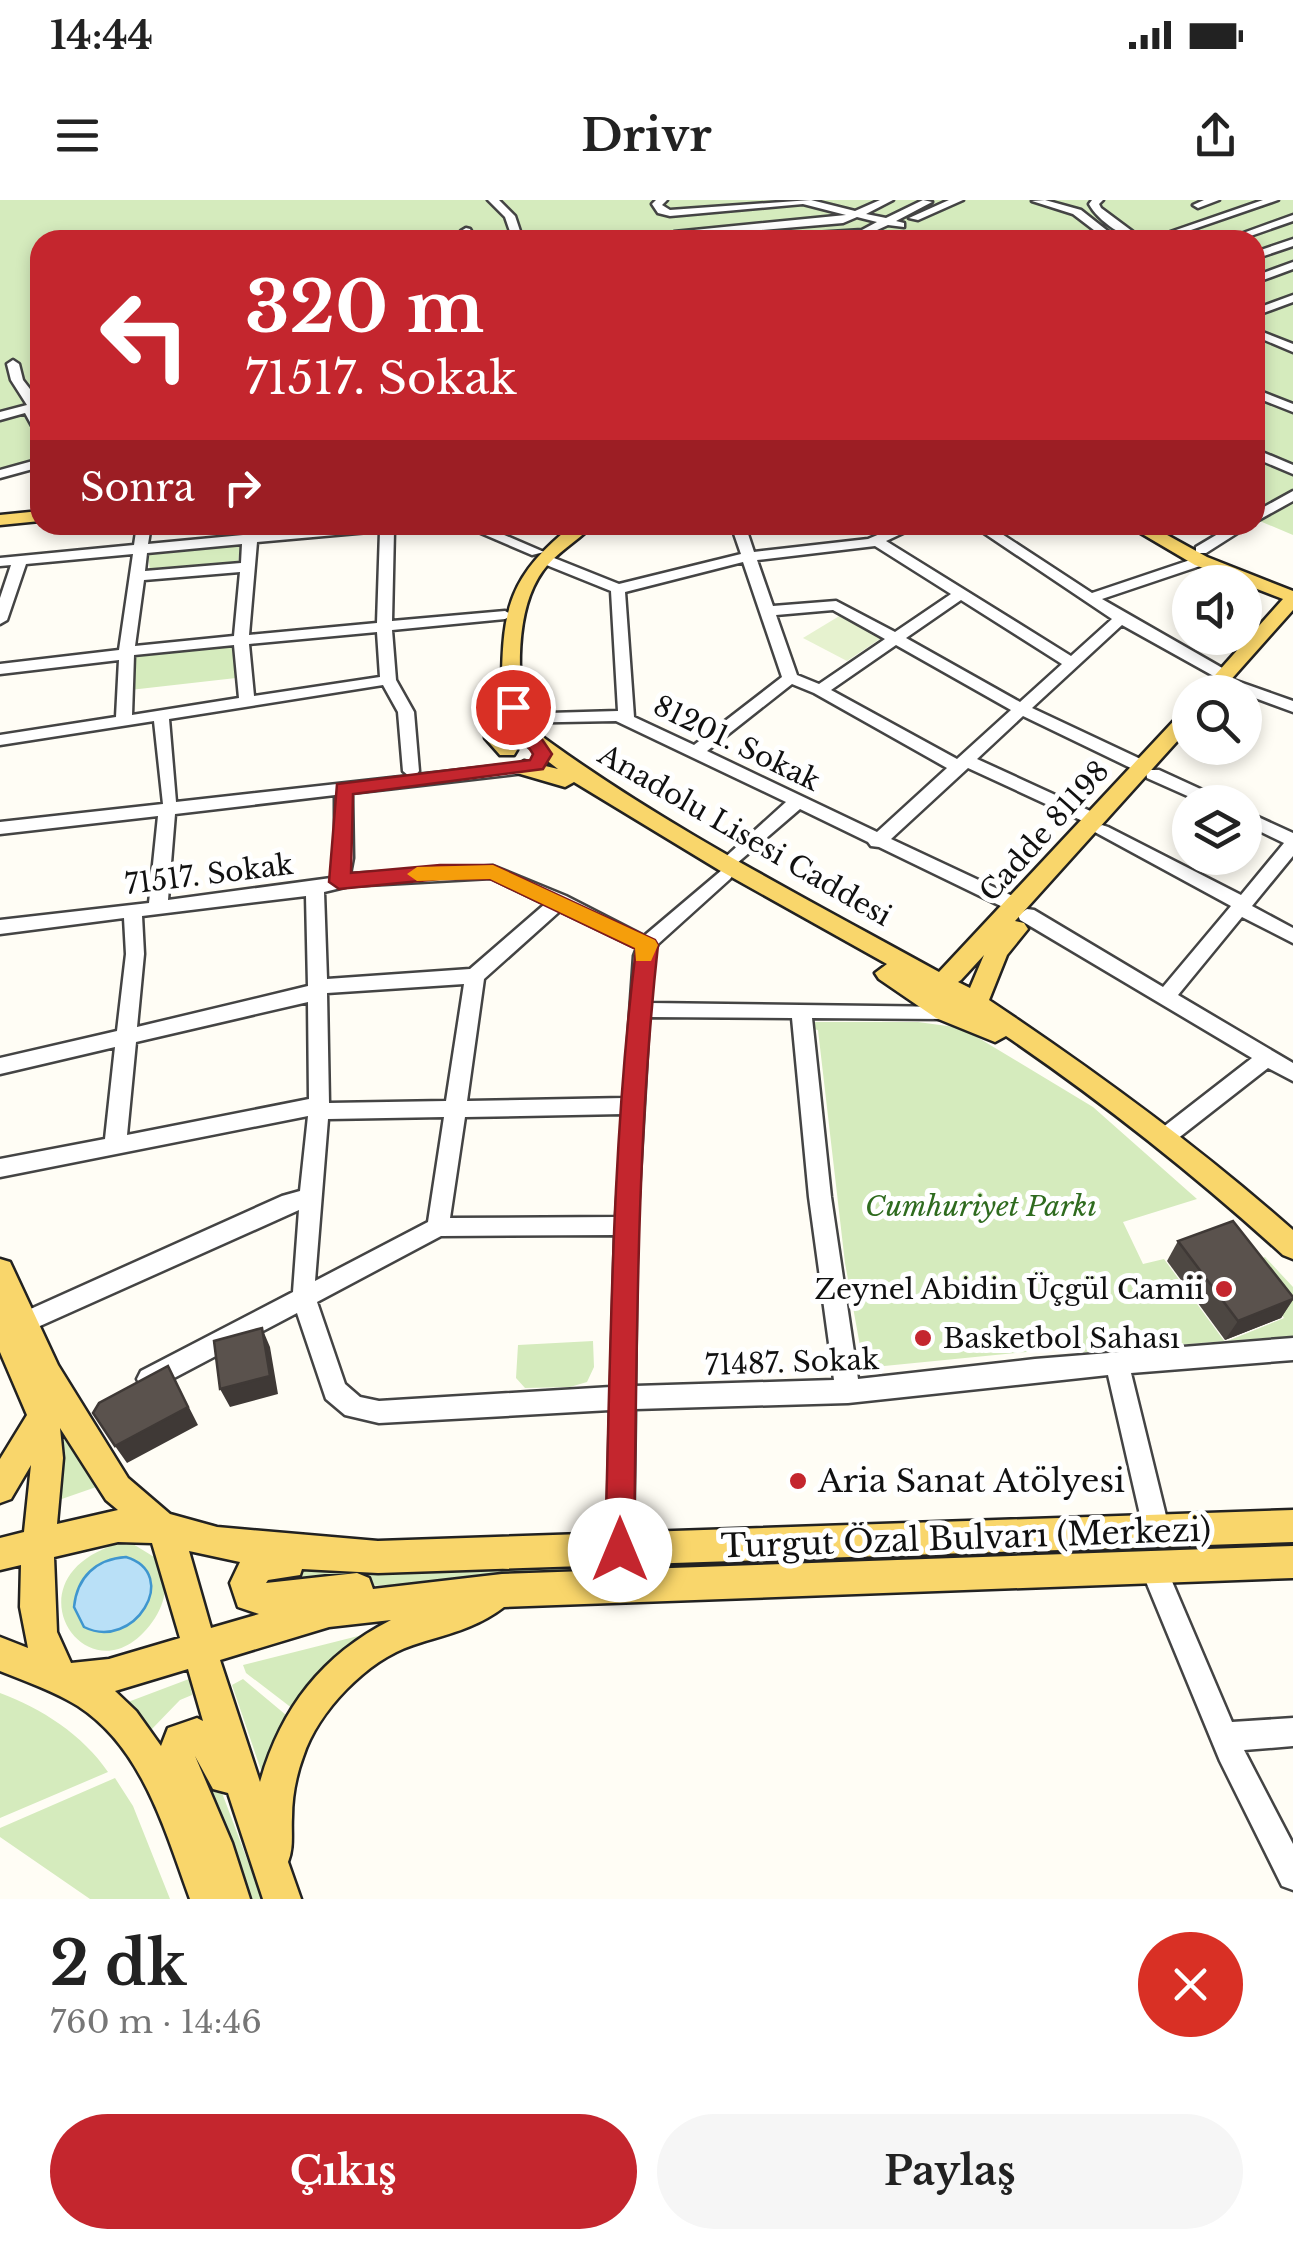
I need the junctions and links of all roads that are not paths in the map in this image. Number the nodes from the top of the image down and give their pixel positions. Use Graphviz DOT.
graph roads {
  1 [pos="493,200"];
  2 [pos="662,200"];
  3 [pos="852,200"];
  4 [pos="888,200"];
  5 [pos="958,200"];
  6 [pos="1029,200"];
  7 [pos="1037,200"];
  8 [pos="1066,200"];
  9 [pos="1098,200"];
  10 [pos="1214,200"];
  11 [pos="1274,200"];
  12 [pos="926,202"];
  13 [pos="1198,205"];
  14 [pos="836,207"];
  15 [pos="860,214"];
  16 [pos="1226,215"];
  17 [pos="1293,218"];
  18 [pos="894,223"];
  19 [pos="515,230"];
  20 [pos="725,230"];
  21 [pos="870,230"];
  22 [pos="887,230"];
  23 [pos="1101,230"];
  24 [pos="1125,230"];
  25 [pos="1182,230"];
  26 [pos="1246,230"];
  27 [pos="1265,230"];
  28 [pos="1287,244"];
  29 [pos="1265,247"];
  30 [pos="1269,251"];
  31 [pos="1265,252"];
  32 [pos="1293,265"];
  33 [pos="1265,276"];
  34 [pos="1293,298"];
  35 [pos="1265,306"];
  36 [pos="1270,308"];
  37 [pos="1265,310"];
  38 [pos="1265,336"];
  39 [pos="1293,348"];
  40 [pos="13,364"];
  41 [pos="17,380"];
  42 [pos="0,386"];
  43 [pos="1265,395"];
  44 [pos="30,398"];
  45 [pos="1289,403"];
  46 [pos="30,408"];
  47 [pos="0,416"];
  48 [pos="1265,458"];
  49 [pos="30,466"];
  50 [pos="1293,470"];
  51 [pos="0,474"];
  52 [pos="1293,495"];
  53 [pos="1265,512"];
  54 [pos="30,520"];
  55 [pos="0,524"];
  56 [pos="142,535"];
  57 [pos="229,535"];
  58 [pos="250,535"];
  59 [pos="390,535"];
  60 [pos="492,535"];
  61 [pos="559,535"];
  62 [pos="570,535"];
  63 [pos="740,535"];
  64 [pos="890,535"];
  65 [pos="994,535"];
  66 [pos="1157,535"];
  67 [pos="1168,535"];
  68 [pos="1229,535"];
  69 [pos="876,541"];
  70 [pos="139,548"];
  71 [pos="541,556"];
  72 [pos="1201,556"];
  73 [pos="746,557"];
  74 [pos="20,560"];
  75 [pos="0,562"];
  76 [pos="1214,565"];
  77 [pos="247,567"];
  78 [pos="137,576"];
  79 [pos="1293,584"];
  80 [pos="1262,588"];
  81 [pos="618,589"];
  82 [pos="960,594"];
  83 [pos="1293,597"];
  84 [pos="1091,598"];
  85 [pos="1262,600"];
  86 [pos="768,610"];
  87 [pos="505,615"];
  88 [pos="1122,618"];
  89 [pos="0,620"];
  90 [pos="1284,624"];
  91 [pos="384,625"];
  92 [pos="242,638"];
  93 [pos="895,638"];
  94 [pos="127,653"];
  95 [pos="1072,662"];
  96 [pos="0,669"];
  97 [pos="1213,675"];
  98 [pos="1238,675"];
  99 [pos="790,678"];
  100 [pos="388,680"];
  101 [pos="820,690"];
  102 [pos="1262,696"];
  103 [pos="247,702"];
  104 [pos="1293,707"];
  105 [pos="1021,709"];
  106 [pos="162,715"];
  107 [pos="514,719"];
  108 [pos="124,720"];
  109 [pos="626,720"];
  110 [pos="1172,739"];
  111 [pos="0,740"];
  112 [pos="1172,749"];
  113 [pos="541,750"];
  114 [pos="695,753"];
  115 [pos="516,759"];
  116 [pos="963,764"];
  117 [pos="1148,770"];
  118 [pos="411,772"];
  119 [pos="1179,785"];
  120 [pos="344,788"];
  121 [pos="796,803"];
  122 [pos="168,804"];
  123 [pos="0,818"];
  124 [pos="1098,825"];
  125 [pos="1262,826"];
  126 [pos="0,828"];
  127 [pos="877,842"];
  128 [pos="1293,842"];
  129 [pos="725,870"];
  130 [pos="339,882"];
  131 [pos="316,888"];
  132 [pos="560,901"];
  133 [pos="158,908"];
  134 [pos="1240,908"];
  135 [pos="1021,910"];
  136 [pos="133,911"];
  137 [pos="0,927"];
  138 [pos="1293,936"];
  139 [pos="647,945"];
  140 [pos="474,976"];
  141 [pos="317,989"];
  142 [pos="930,992"];
  143 [pos="1166,997"];
  144 [pos="972,1001"];
  145 [pos="640,1010"];
  146 [pos="862,1010"];
  147 [pos="801,1011"];
  148 [pos="945,1012"];
  149 [pos="124,1036"];
  150 [pos="1267,1057"];
  151 [pos="0,1066"];
  152 [pos="1293,1073"];
  153 [pos="633,1106"];
  154 [pos="456,1108"];
  155 [pos="318,1109"];
  156 [pos="1165,1136"];
  157 [pos="114,1144"];
  158 [pos="0,1168"];
  159 [pos="311,1198"];
  160 [pos="626,1226"];
  161 [pos="438,1227"];
  162 [pos="1293,1247"];
  163 [pos="1293,1268"];
  164 [pos="0,1271"];
  165 [pos="305,1296"];
  166 [pos="11,1321"];
  167 [pos="1293,1349"];
  168 [pos="1117,1363"];
  169 [pos="136,1386"];
  170 [pos="848,1392"];
  171 [pos="622,1398"];
  172 [pos="101,1404"];
  173 [pos="58,1419"];
  174 [pos="0,1488"];
  175 [pos="1293,1526"];
  176 [pos="161,1527"];
  177 [pos="1156,1532"];
  178 [pos="41,1543"];
  179 [pos="620,1550"];
  180 [pos="0,1554"];
  181 [pos="419,1555"];
  182 [pos="1293,1562"];
  183 [pos="1154,1567"];
  184 [pos="502,1592"];
  185 [pos="202,1647"];
  186 [pos="0,1654"];
  187 [pos="62,1680"];
  188 [pos="1293,1732"];
  189 [pos="1224,1737"];
  190 [pos="1293,1875"];
  191 [pos="276,1895"];
  192 [pos="208,1899"];
  193 [pos="232,1899"];
  1 -- 19 [label="street"];
  2 -- 14 [label="street"];
  3 -- 14 [label="street"];
  4 -- 15 [label="street"];
  5 -- 18 [label="street"];
  6 -- 7 [label="street"];
  7 -- 8 [label="street"];
  7 -- 23 [label="street"];
  9 -- 24 [label="street"];
  10 -- 13 [label="street"];
  11 -- 16 [label="street"];
  12 -- 18 [label="street"];
  14 -- 15 [label="street"];
  15 -- 18 [label="street"];
  15 -- 20 [label="street"];
  16 -- 25 [label="street"];
  16 -- 26 [label="street"];
  17 -- 27 [label="street"];
  18 -- 21 [label="street"];
  18 -- 22 [label="street"];
  28 -- 30 [label="street"];
  29 -- 30 [label="street"];
  30 -- 31 [label="street"];
  32 -- 33 [label="street"];
  34 -- 36 [label="street"];
  35 -- 36 [label="street"];
  36 -- 37 [label="street"];
  38 -- 39 [label="street"];
  40 -- 41 [label="street"];
  41 -- 42 [label="street"];
  41 -- 44 [label="street"];
  43 -- 45 [label="street"];
  46 -- 47 [label="street"];
  48 -- 50 [label="street"];
  49 -- 51 [label="street"];
  52 -- 53 [label="street"];
  54 -- 55 [label="main road"];
  56 -- 70 [label="street"];
  57 -- 70 [label="street"];
  58 -- 77 [label="street"];
  59 -- 91 [label="street"];
  60 -- 71 [label="street"];
  61 -- 71 [label="main road"];
  62 -- 71 [label="main road"];
  63 -- 73 [label="street"];
  64 -- 69 [label="street"];
  65 -- 84 [label="street"];
  66 -- 72 [label="main road"];
  67 -- 72 [label="main road"];
  68 -- 72 [label="street"];
  69 -- 73 [label="street"];
  69 -- 82 [label="street"];
  70 -- 74 [label="street"];
  70 -- 78 [label="street"];
  71 -- 81 [label="street"];
  71 -- 87 [label="main road"];
  71 -- 107 [label="main road"];
  72 -- 76 [label="main road"];
  72 -- 79 [label="main road"];
  72 -- 84 [label="street"];
  73 -- 81 [label="street"];
  73 -- 86 [label="street"];
  74 -- 75 [label="street"];
  74 -- 89 [label="street"];
  77 -- 78 [label="street"];
  77 -- 92 [label="street"];
  78 -- 94 [label="street"];
  79 -- 83 [label="main road"];
  80 -- 83 [label="main road"];
  81 -- 109 [label="street, 81201. Sokak"];
  82 -- 93 [label="street"];
  82 -- 95 [label="street"];
  83 -- 90 [label="main road"];
  84 -- 88 [label="street"];
  85 -- 90 [label="main road"];
  86 -- 93 [label="street"];
  86 -- 99 [label="street"];
  87 -- 91 [label="street"];
  87 -- 115 [label="main road"];
  88 -- 95 [label="street"];
  88 -- 97 [label="street"];
  90 -- 98 [label="main road"];
  91 -- 92 [label="street"];
  91 -- 100 [label="street"];
  92 -- 94 [label="street"];
  92 -- 103 [label="street"];
  93 -- 101 [label="street"];
  93 -- 105 [label="street"];
  94 -- 96 [label="street"];
  94 -- 108 [label="street"];
  95 -- 105 [label="street"];
  99 -- 101 [label="street"];
  99 -- 114 [label="street"];
  100 -- 103 [label="street"];
  100 -- 118 [label="street"];
  101 -- 116 [label="street"];
  102 -- 104 [label="street"];
  103 -- 106 [label="street"];
  105 -- 116 [label="street"];
  105 -- 117 [label="street"];
  106 -- 108 [label="street"];
  106 -- 122 [label="street"];
  107 -- 109 [label="street"];
  107 -- 113 [label="main road, Anadolu Lisesi Caddesi"];
  108 -- 111 [label="street"];
  109 -- 114 [label="street, 81201. Sokak"];
  110 -- 117 [label="main road, Cadde 81198"];
  112 -- 117 [label="main road, Cadde 81198"];
  113 -- 115 [label="main road"];
  113 -- 129 [label="main road, Anadolu Lisesi Caddesi"];
  114 -- 121 [label="street, 81201. Sokak"];
  115 -- 118 [label="street"];
  115 -- 120 [label="street"];
  115 -- 129 [label="main road, Anadolu Lisesi Caddesi"];
  116 -- 124 [label="street"];
  116 -- 127 [label="street"];
  117 -- 119 [label="street"];
  117 -- 124 [label="main road, Cadde 81198"];
  118 -- 122 [label="street"];
  120 -- 122 [label="street"];
  120 -- 130 [label="street"];
  121 -- 127 [label="street, 81201. Sokak"];
  121 -- 129 [label="street"];
  122 -- 123 [label="street"];
  122 -- 126 [label="street"];
  122 -- 133 [label="street"];
  124 -- 134 [label="street"];
  124 -- 135 [label="main road, Cadde 81198"];
  125 -- 128 [label="street"];
  127 -- 135 [label="street, 81201. Sokak"];
  128 -- 134 [label="street"];
  129 -- 139 [label="street"];
  129 -- 142 [label="main road, Anadolu Lisesi Caddesi"];
  130 -- 131 [label="street, 71517. Sokak"];
  130 -- 132 [label="street, 71517. Sokak"];
  131 -- 133 [label="street, 71517. Sokak"];
  131 -- 141 [label="street"];
  132 -- 139 [label="street, 71517. Sokak"];
  132 -- 140 [label="street"];
  133 -- 136 [label="street, 71517. Sokak"];
  134 -- 138 [label="street"];
  134 -- 143 [label="street"];
  135 -- 142 [label="main road, Cadde 81198"];
  135 -- 143 [label="street, 81201. Sokak"];
  135 -- 144 [label="main road, Cadde 81198"];
  136 -- 137 [label="street, 71517. Sokak"];
  136 -- 149 [label="street"];
  139 -- 145 [label="street"];
  140 -- 141 [label="street"];
  140 -- 154 [label="street"];
  141 -- 149 [label="street"];
  141 -- 155 [label="street"];
  142 -- 144 [label="main road"];
  142 -- 146 [label="street"];
  142 -- 148 [label="main road"];
  143 -- 150 [label="street, 81201. Sokak"];
  144 -- 148 [label="main road"];
  144 -- 156 [label="main road"];
  145 -- 147 [label="street"];
  145 -- 153 [label="street"];
  146 -- 147 [label="street"];
  146 -- 148 [label="street"];
  147 -- 170 [label="street"];
  148 -- 163 [label="main road"];
  149 -- 151 [label="street"];
  149 -- 157 [label="street"];
  150 -- 152 [label="street, 81201. Sokak"];
  150 -- 156 [label="street"];
  153 -- 154 [label="street"];
  153 -- 160 [label="street"];
  154 -- 155 [label="street"];
  154 -- 161 [label="street"];
  155 -- 157 [label="street"];
  155 -- 159 [label="street"];
  156 -- 162 [label="main road"];
  157 -- 158 [label="street"];
  159 -- 165 [label="street"];
  159 -- 166 [label="street"];
  160 -- 161 [label="street"];
  160 -- 171 [label="street"];
  161 -- 165 [label="street"];
  164 -- 166 [label="main road"];
  165 -- 169 [label="street"];
  165 -- 171 [label="street, 71487. Sokak"];
  166 -- 173 [label="main road"];
  167 -- 168 [label="street, 71487. Sokak"];
  168 -- 170 [label="street, 71487. Sokak"];
  168 -- 177 [label="street"];
  170 -- 171 [label="street, 71487. Sokak"];
  171 -- 179 [label="street"];
  172 -- 173 [label="street"];
  173 -- 174 [label="main road"];
  173 -- 176 [label="main road"];
  173 -- 178 [label="main road"];
  175 -- 177 [label="main road, Turgut Özal Bulvarı (Merkezi)"];
  176 -- 178 [label="main road"];
  176 -- 181 [label="main road, Turgut Özal Bulvarı (Merkezi)"];
  176 -- 185 [label="main road"];
  177 -- 179 [label="main road, Turgut Özal Bulvarı (Merkezi)"];
  178 -- 180 [label="main road"];
  178 -- 187 [label="main road"];
  179 -- 181 [label="main road, Turgut Özal Bulvarı (Merkezi)"];
  181 -- 184 [label="main road"];
  182 -- 183 [label="main road, Turgut Özal Bulvarı (Merkezi)"];
  183 -- 184 [label="main road, Turgut Özal Bulvarı (Merkezi)"];
  183 -- 189 [label="street"];
  184 -- 185 [label="main road"];
  184 -- 191 [label="main road"];
  185 -- 187 [label="main road"];
  185 -- 191 [label="main road"];
  186 -- 187 [label="main road"];
  187 -- 192 [label="main road"];
  188 -- 189 [label="street"];
  189 -- 190 [label="street"];
  191 -- 193 [label="main road"];
}
